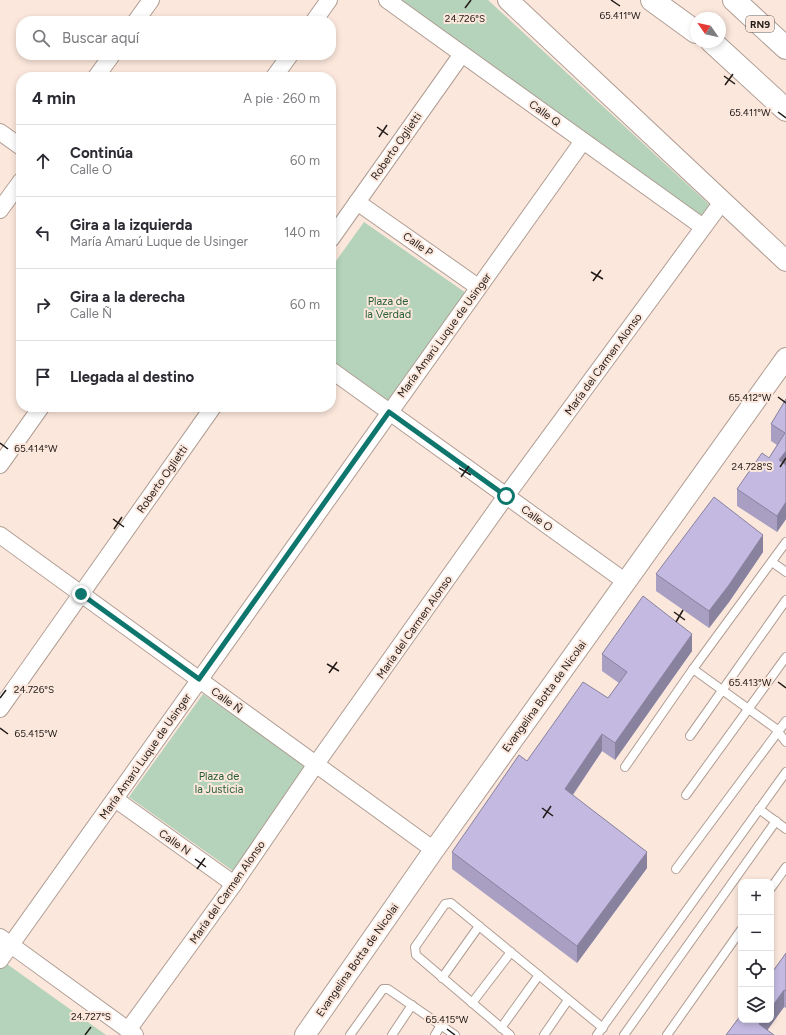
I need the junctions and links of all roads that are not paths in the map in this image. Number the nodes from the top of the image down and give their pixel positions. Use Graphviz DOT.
graph roads {
  1 [pos="151,0"];
  2 [pos="329,0"];
  3 [pos="386,0"];
  4 [pos="508,0"];
  5 [pos="652,0"];
  6 [pos="667,0"];
  7 [pos="734,0"];
  8 [pos="746,0"];
  9 [pos="140,16"];
  10 [pos="318,16"];
  11 [pos="690,21"];
  12 [pos="690,28"];
  13 [pos="786,47"];
  14 [pos="717,48"];
  15 [pos="462,54"];
  16 [pos="108,60"];
  17 [pos="286,60"];
  18 [pos="100,72"];
  19 [pos="278,72"];
  20 [pos="786,110"];
  21 [pos="0,132"];
  22 [pos="583,141"];
  23 [pos="16,143"];
  24 [pos="16,188"];
  25 [pos="357,202"];
  26 [pos="722,202"];
  27 [pos="0,210"];
  28 [pos="703,227"];
  29 [pos="336,232"];
  30 [pos="786,261"];
  31 [pos="478,287"];
  32 [pos="786,358"];
  33 [pos="336,374"];
  34 [pos="37,412"];
  35 [pos="209,412"];
  36 [pos="389,412"];
  37 [pos="0,465"];
  38 [pos="506,496"];
  39 [pos="0,536"];
  40 [pos="786,542"];
  41 [pos="772,562"];
  42 [pos="786,572"];
  43 [pos="626,582"];
  44 [pos="81,594"];
  45 [pos="786,600"];
  46 [pos="786,656"];
  47 [pos="693,669"];
  48 [pos="199,679"];
  49 [pos="722,690"];
  50 [pos="0,709"];
  51 [pos="748,709"];
  52 [pos="786,721"];
  53 [pos="778,732"];
  54 [pos="690,736"];
  55 [pos="786,742"];
  56 [pos="316,764"];
  57 [pos="625,768"];
  58 [pos="786,772"];
  59 [pos="686,795"];
  60 [pos="115,799"];
  61 [pos="759,810"];
  62 [pos="776,821"];
  63 [pos="786,829"];
  64 [pos="434,850"];
  65 [pos="786,867"];
  66 [pos="676,869"];
  67 [pos="234,884"];
  68 [pos="774,884"];
  69 [pos="479,926"];
  70 [pos="738,934"];
  71 [pos="5,940"];
  72 [pos="511,952"];
  73 [pos="0,960"];
  74 [pos="539,975"];
  75 [pos="442,978"];
  76 [pos="568,1000"];
  77 [pos="472,1003"];
  78 [pos="412,1005"];
  79 [pos="441,1025"];
  80 [pos="501,1028"];
  81 [pos="603,1028"];
  82 [pos="131,1032"];
  83 [pos="305,1035"];
  84 [pos="350,1035"];
  85 [pos="392,1035"];
  86 [pos="434,1035"];
  87 [pos="455,1035"];
  88 [pos="510,1035"];
  89 [pos="544,1035"];
  90 [pos="598,1035"];
  91 [pos="624,1035"];
  92 [pos="667,1035"];
  1 -- 9 [label="street"];
  2 -- 10 [label="street"];
  3 -- 15 [label="street, Calle Q"];
  4 -- 26 [label="street"];
  5 -- 12 [label="main road"];
  6 -- 11 [label="main road"];
  7 -- 13 [label="main road, RN9"];
  8 -- 13 [label="main road"];
  14 -- 20 [label="main road"];
  15 -- 22 [label="street, Calle Q"];
  15 -- 25 [label="street, Roberto Oglietti"];
  16 -- 18 [label="street"];
  17 -- 19 [label="street"];
  21 -- 23 [label="street"];
  22 -- 28 [label="street, Calle Q"];
  22 -- 31 [label="street, María Amarú Luque de Usinger"];
  24 -- 27 [label="street"];
  25 -- 29 [label="street, Roberto Oglietti"];
  25 -- 31 [label="street, Calle P"];
  26 -- 28 [label="street, María del Carmen Alonso"];
  26 -- 30 [label="street"];
  28 -- 38 [label="street, María del Carmen Alonso"];
  31 -- 36 [label="street, María Amarú Luque de Usinger"];
  32 -- 43 [label="street, Evangelina Botta de Nicolai"];
  33 -- 36 [label="street, Calle O"];
  34 -- 37 [label="street"];
  35 -- 44 [label="street, Roberto Oglietti"];
  36 -- 38 [label="street, Calle O"];
  36 -- 48 [label="street, María Amarú Luque de Usinger"];
  38 -- 43 [label="street, Calle O"];
  38 -- 56 [label="street, María del Carmen Alonso"];
  39 -- 44 [label="street, Calle Ñ"];
  40 -- 41 [label="lane"];
  41 -- 42 [label="lane"];
  41 -- 47 [label="lane"];
  43 -- 64 [label="street, Evangelina Botta de Nicolai"];
  44 -- 48 [label="street, Calle Ñ"];
  44 -- 50 [label="street, Roberto Oglietti"];
  45 -- 49 [label="lane"];
  46 -- 51 [label="lane"];
  47 -- 49 [label="lane"];
  47 -- 57 [label="lane"];
  48 -- 56 [label="street, Calle Ñ"];
  48 -- 60 [label="street, María Amarú Luque de Usinger"];
  49 -- 51 [label="lane"];
  49 -- 54 [label="lane"];
  51 -- 53 [label="lane"];
  51 -- 59 [label="lane"];
  52 -- 53 [label="lane"];
  53 -- 55 [label="lane"];
  53 -- 66 [label="lane"];
  56 -- 64 [label="street, Calle Ñ"];
  56 -- 67 [label="street, María del Carmen Alonso"];
  58 -- 61 [label="lane"];
  60 -- 67 [label="street, Calle N"];
  60 -- 71 [label="street, María Amarú Luque de Usinger"];
  61 -- 62 [label="lane"];
  61 -- 81 [label="lane"];
  62 -- 63 [label="lane"];
  62 -- 91 [label="lane"];
  64 -- 83 [label="street, Evangelina Botta de Nicolai"];
  65 -- 68 [label="lane"];
  67 -- 82 [label="street, María del Carmen Alonso"];
  69 -- 72 [label="lane"];
  69 -- 75 [label="lane"];
  69 -- 75 [label="lane"];
  70 -- 92 [label="lane"];
  71 -- 73 [label="street, María Amarú Luque de Usinger"];
  71 -- 82 [label="street"];
  72 -- 74 [label="lane"];
  72 -- 77 [label="lane"];
  74 -- 76 [label="lane"];
  74 -- 80 [label="lane"];
  75 -- 77 [label="lane"];
  76 -- 81 [label="lane"];
  76 -- 89 [label="lane"];
  77 -- 80 [label="lane"];
  78 -- 79 [label="lane"];
  78 -- 84 [label="lane"];
  78 -- 85 [label="lane"];
  79 -- 86 [label="lane"];
  79 -- 87 [label="lane"];
  80 -- 88 [label="lane"];
  81 -- 90 [label="lane"];
}
